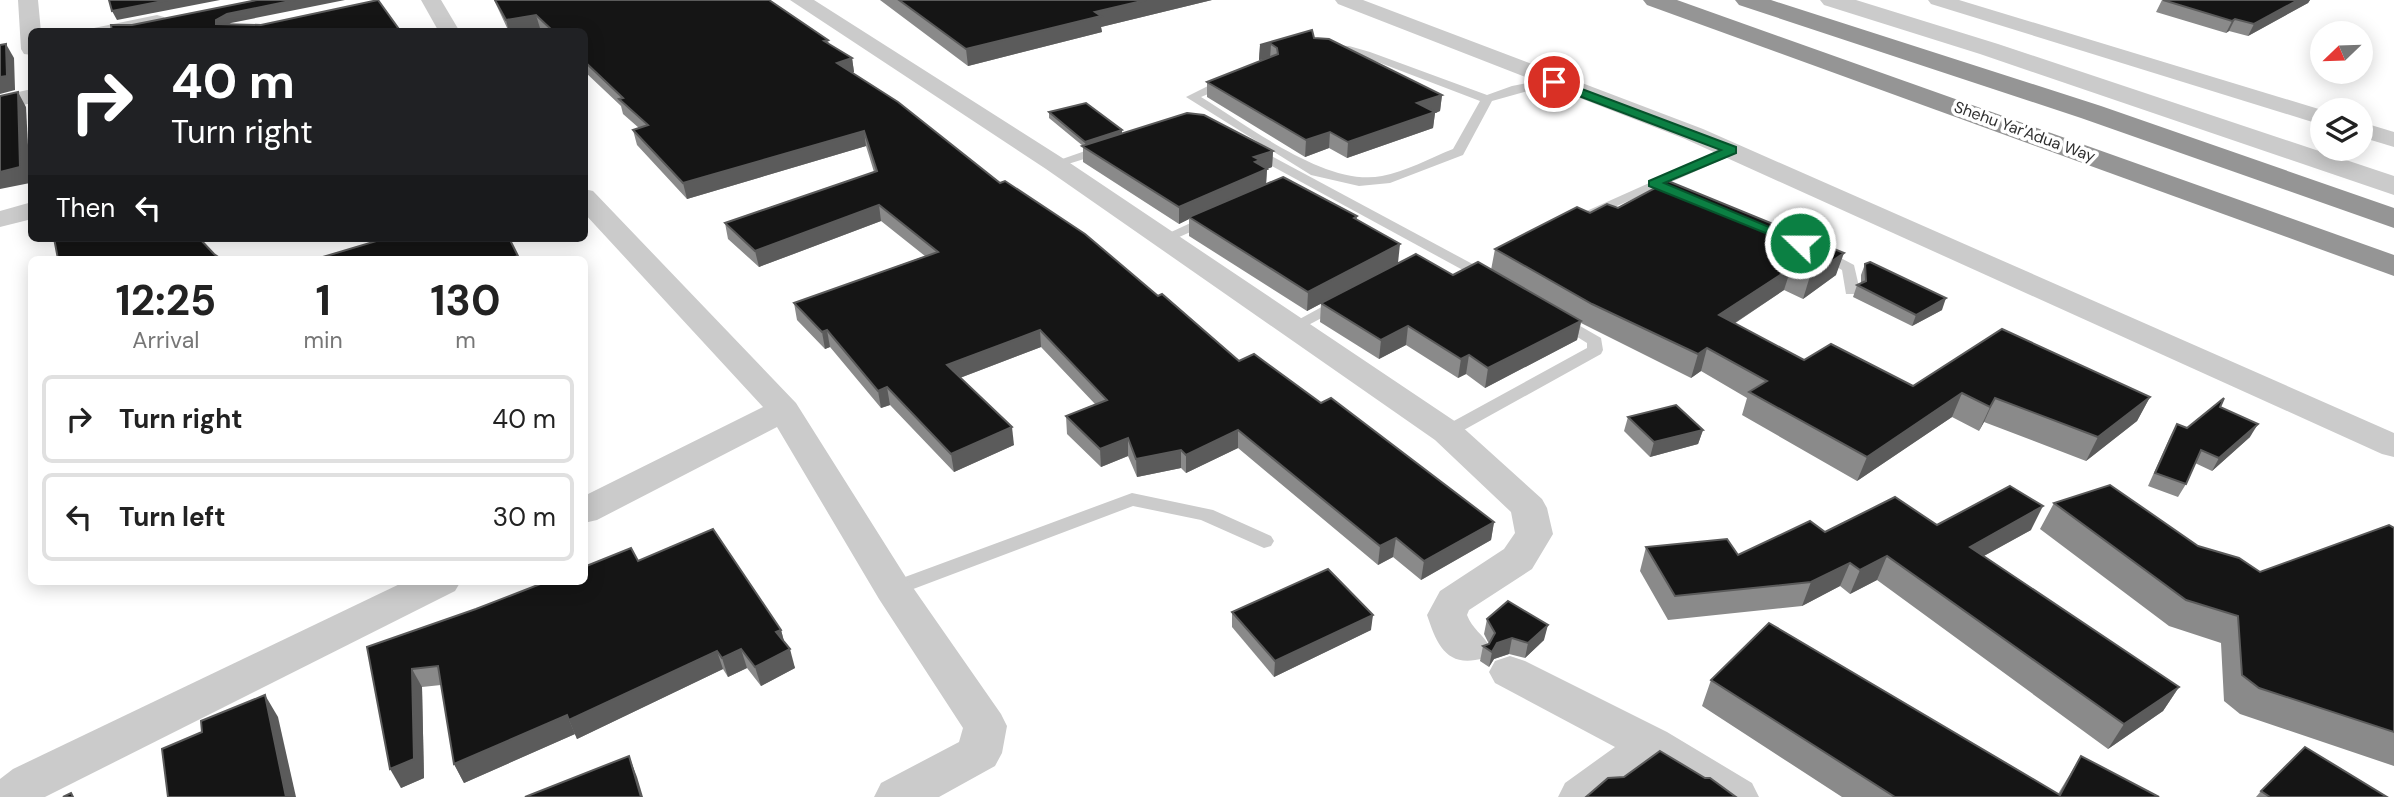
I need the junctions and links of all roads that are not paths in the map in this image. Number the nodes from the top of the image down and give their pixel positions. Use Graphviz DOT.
graph roads {
  1 [pos="28,0"];
  2 [pos="42,0"];
  3 [pos="433,0"];
  4 [pos="800,0"];
  5 [pos="1345,0"];
  6 [pos="1655,0"];
  7 [pos="1747,0"];
  8 [pos="1832,0"];
  9 [pos="1938,0"];
  10 [pos="183,16"];
  11 [pos="50,28"];
  12 [pos="122,28"];
  13 [pos="448,28"];
  14 [pos="24,47"];
  15 [pos="1319,49"];
  16 [pos="1245,75"];
  17 [pos="1554,82"];
  18 [pos="28,97"];
  19 [pos="1487,99"];
  20 [pos="0,103"];
  21 [pos="2310,114"];
  22 [pos="1208,124"];
  23 [pos="2373,133"];
  24 [pos="2394,139"];
  25 [pos="1120,143"];
  26 [pos="1732,150"];
  27 [pos="1055,164"];
  28 [pos="1653,183"];
  29 [pos="2394,186"];
  30 [pos="1678,193"];
  31 [pos="588,201"];
  32 [pos="28,209"];
  33 [pos="1227,211"];
  34 [pos="0,219"];
  35 [pos="2394,219"];
  36 [pos="1551,231"];
  37 [pos="1163,239"];
  38 [pos="1812,247"];
  39 [pos="1439,250"];
  40 [pos="1415,262"];
  41 [pos="2394,266"];
  42 [pos="1498,283"];
  43 [pos="1853,291"];
  44 [pos="1354,295"];
  45 [pos="1545,310"];
  46 [pos="1293,327"];
  47 [pos="783,410"];
  48 [pos="1447,432"];
  49 [pos="2394,446"];
  50 [pos="588,509"];
  51 [pos="1264,541"];
  52 [pos="433,585"];
  53 [pos="893,589"];
  54 [pos="1469,647"];
  55 [pos="1510,672"];
  56 [pos="1651,745"];
  57 [pos="9,797"];
  58 [pos="897,797"];
  59 [pos="1581,797"];
  60 [pos="1736,797"];
  1 -- 14 [label="street"];
  2 -- 11 [label="street"];
  3 -- 13 [label="street"];
  4 -- 27 [label="street"];
  5 -- 17 [label="street"];
  6 -- 41 [label="highway, Shehu Yar'Adua Way"];
  7 -- 35 [label="highway, Shehu Yar'Adua Way"];
  8 -- 29 [label="street"];
  9 -- 21 [label="street"];
  10 -- 12 [label="street"];
  15 -- 19 [label="lane"];
  16 -- 19 [label="lane"];
  17 -- 19 [label="lane"];
  17 -- 26 [label="street"];
  18 -- 20 [label="street"];
  22 -- 39 [label="lane"];
  23 -- 24 [label="street"];
  25 -- 27 [label="lane"];
  26 -- 28 [label="lane"];
  26 -- 49 [label="street"];
  27 -- 37 [label="street"];
  28 -- 30 [label="lane"];
  28 -- 36 [label="lane"];
  31 -- 47 [label="street"];
  32 -- 34 [label="street"];
  33 -- 37 [label="lane"];
  37 -- 46 [label="street"];
  38 -- 43 [label="lane"];
  39 -- 40 [label="lane"];
  39 -- 42 [label="lane"];
  44 -- 46 [label="lane"];
  45 -- 48 [label="lane"];
  46 -- 48 [label="street"];
  47 -- 50 [label="street"];
  47 -- 53 [label="street"];
  48 -- 54 [label="street"];
  51 -- 53 [label="lane"];
  52 -- 57 [label="street"];
  53 -- 58 [label="street"];
  55 -- 56 [label="street"];
  56 -- 59 [label="street"];
  56 -- 60 [label="street"];
}
